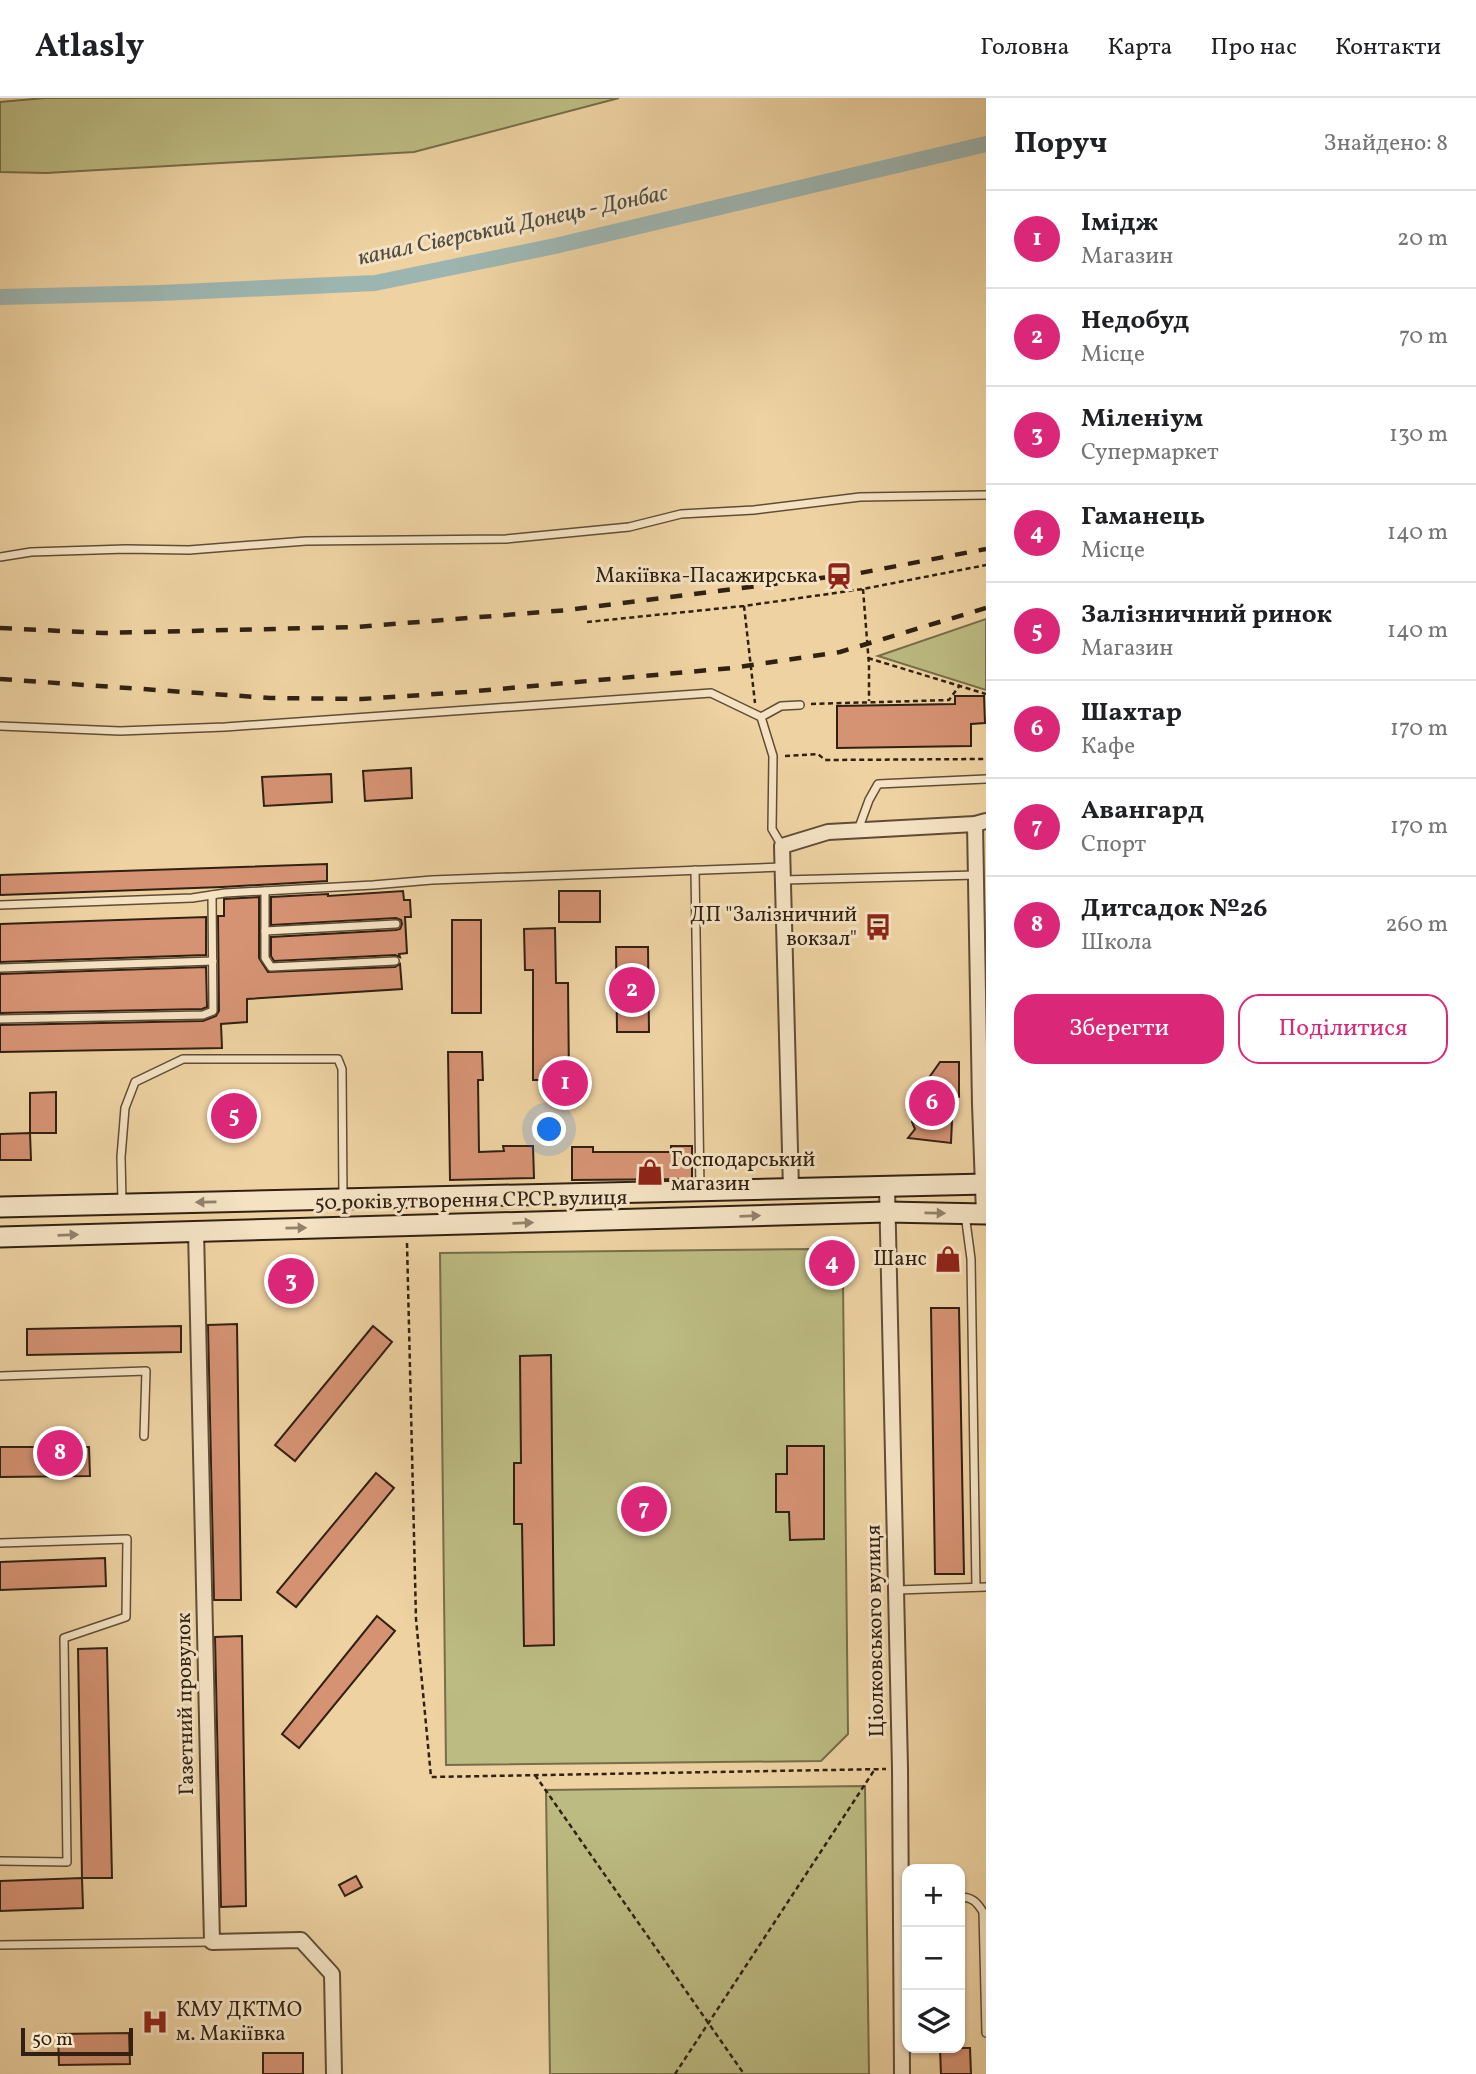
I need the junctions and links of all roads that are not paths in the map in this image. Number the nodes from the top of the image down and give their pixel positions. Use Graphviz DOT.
graph roads {
  1 [pos="986,495"];
  2 [pos="0,557"];
  3 [pos="800,705"];
  4 [pos="761,717"];
  5 [pos="0,726"];
  6 [pos="986,779"];
  7 [pos="981,823"];
  8 [pos="858,830"];
  9 [pos="782,846"];
  10 [pos="695,870"];
  11 [pos="783,873"];
  12 [pos="976,875"];
  13 [pos="265,891"];
  14 [pos="212,895"];
  15 [pos="0,905"];
  16 [pos="396,924"];
  17 [pos="265,931"];
  18 [pos="213,961"];
  19 [pos="395,961"];
  20 [pos="0,968"];
  21 [pos="0,1019"];
  22 [pos="983,1103"];
  23 [pos="985,1184"];
  24 [pos="887,1187"];
  25 [pos="791,1189"];
  26 [pos="700,1191"];
  27 [pos="343,1199"];
  28 [pos="122,1204"];
  29 [pos="0,1207"];
  30 [pos="887,1212"];
  31 [pos="978,1214"];
  32 [pos="196,1230"];
  33 [pos="0,1237"];
  34 [pos="0,1376"];
  35 [pos="144,1436"];
  36 [pos="0,1543"];
  37 [pos="976,1587"];
  38 [pos="986,1587"];
  39 [pos="896,1590"];
  40 [pos="0,1861"];
  41 [pos="903,1864"];
  42 [pos="965,1897"];
  43 [pos="904,1927"];
  44 [pos="212,1942"];
  45 [pos="0,1945"];
  46 [pos="985,1953"];
  47 [pos="986,2033"];
  48 [pos="334,2074"];
  49 [pos="902,2074"];
  1 -- 2 [label="lane"];
  3 -- 4 [label="lane"];
  4 -- 5 [label="lane"];
  4 -- 9 [label="lane"];
  6 -- 8 [label="lane"];
  7 -- 8 [label="street"];
  7 -- 12 [label="street"];
  8 -- 9 [label="street"];
  9 -- 11 [label="street"];
  10 -- 11 [label="lane"];
  10 -- 13 [label="lane"];
  10 -- 26 [label="lane"];
  11 -- 12 [label="lane"];
  11 -- 25 [label="street"];
  12 -- 22 [label="street"];
  13 -- 14 [label="lane"];
  13 -- 17 [label="lane"];
  14 -- 15 [label="lane"];
  14 -- 18 [label="lane"];
  16 -- 17 [label="lane"];
  17 -- 19 [label="lane"];
  18 -- 20 [label="lane"];
  18 -- 21 [label="lane"];
  22 -- 23 [label="street"];
  23 -- 24 [label="main road, 50 років утворення СРСР вулиця"];
  23 -- 31 [label="street"];
  24 -- 25 [label="main road, 50 років утворення СРСР вулиця"];
  24 -- 30 [label="street, Ціолковського вулиця"];
  25 -- 26 [label="main road, 50 років утворення СРСР вулиця"];
  26 -- 27 [label="main road, 50 років утворення СРСР вулиця"];
  27 -- 28 [label="main road, 50 років утворення СРСР вулиця, one-way"];
  27 -- 28 [label="lane"];
  28 -- 29 [label="main road, 50 років утворення СРСР вулиця"];
  30 -- 31 [label="main road, 50 років утворення СРСР вулиця, one-way"];
  32 -- 30 [label="main road, 50 років утворення СРСР вулиця, one-way"];
  30 -- 39 [label="street, Ціолковського вулиця"];
  31 -- 37 [label="lane"];
  33 -- 32 [label="main road, 50 років утворення СРСР вулиця, one-way"];
  32 -- 44 [label="street, Газетний провулок"];
  34 -- 35 [label="lane"];
  36 -- 40 [label="lane"];
  37 -- 38 [label="lane"];
  37 -- 39 [label="lane"];
  39 -- 41 [label="street, Ціолковського вулиця"];
  42 -- 46 [label="lane"];
  43 -- 49 [label="street, Ціолковського вулиця"];
  44 -- 45 [label="lane"];
  44 -- 48 [label="street"];
  46 -- 47 [label="lane"];
}
